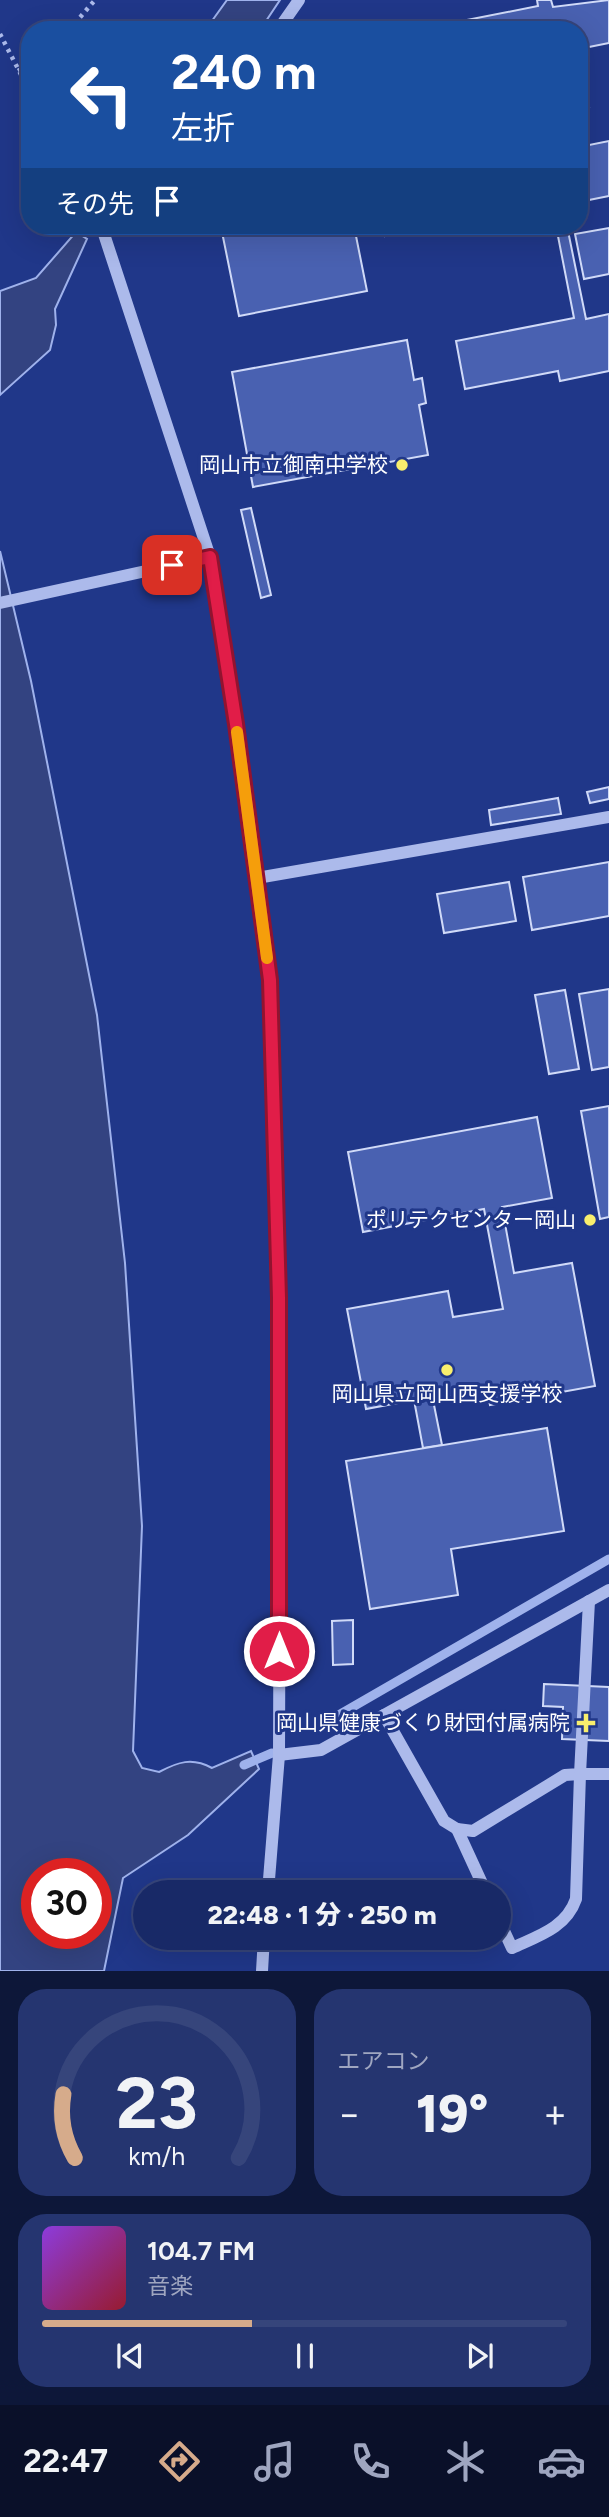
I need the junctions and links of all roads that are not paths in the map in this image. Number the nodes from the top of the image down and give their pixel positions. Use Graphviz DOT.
graph roads {
  1 [pos="299,0"];
  2 [pos="284,21"];
  3 [pos="104,235"];
  4 [pos="210,557"];
  5 [pos="0,603"];
  6 [pos="609,817"];
  7 [pos="257,878"];
  8 [pos="609,1590"];
  9 [pos="589,1601"];
  10 [pos="384,1715"];
  11 [pos="279,1755"];
  12 [pos="580,1774"];
  13 [pos="609,1774"];
  14 [pos="457,1829"];
  15 [pos="269,1880"];
  16 [pos="480,1880"];
  17 [pos="511,1946"];
  18 [pos="263,1950"];
  19 [pos="262,1971"];
  1 -- 2 [label="street"];
  3 -- 4 [label="street"];
  4 -- 5 [label="street"];
  4 -- 7 [label="street"];
  6 -- 7 [label="street"];
  7 -- 11 [label="street"];
  8 -- 9 [label="street"];
  9 -- 10 [label="street"];
  9 -- 12 [label="street"];
  10 -- 11 [label="street"];
  10 -- 14 [label="street"];
  11 -- 15 [label="street"];
  12 -- 13 [label="street"];
  12 -- 14 [label="street"];
  12 -- 17 [label="street"];
  14 -- 16 [label="street"];
  18 -- 19 [label="street"];
}
